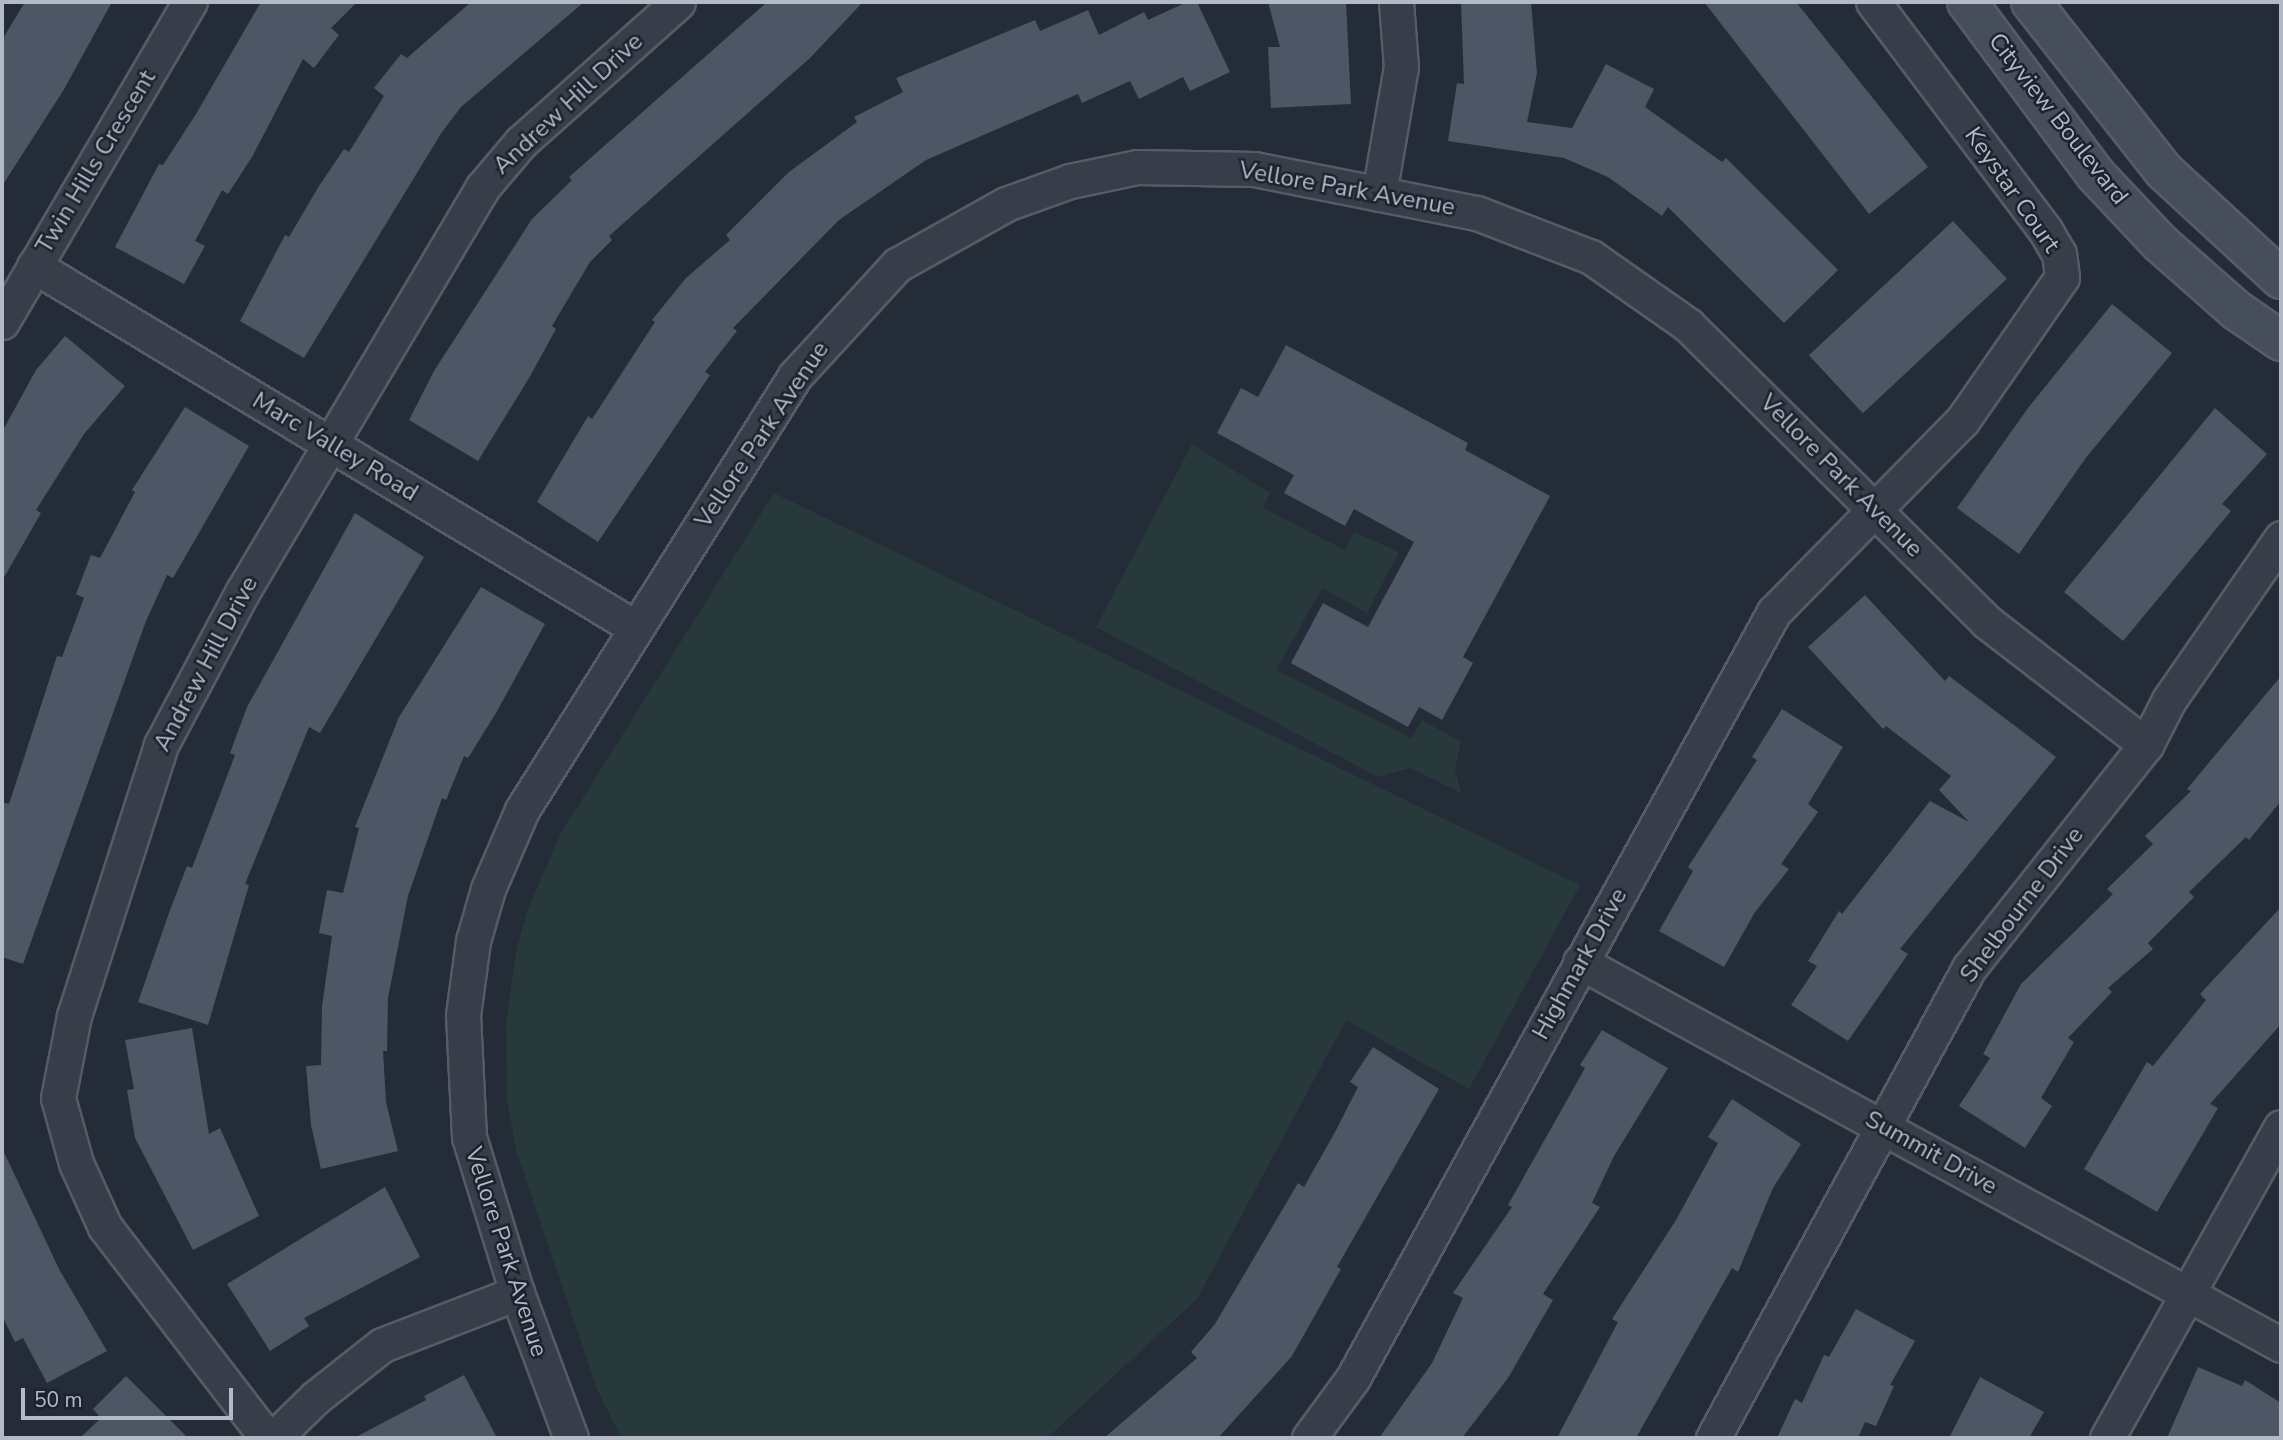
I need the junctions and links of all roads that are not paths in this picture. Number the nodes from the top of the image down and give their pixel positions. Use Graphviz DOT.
graph roads {
  1 [pos="190,2"];
  2 [pos="678,2"];
  3 [pos="1396,2"];
  4 [pos="1873,2"];
  5 [pos="1967,2"];
  6 [pos="2031,2"];
  7 [pos="1379,194"];
  8 [pos="34,266"];
  9 [pos="2281,279"];
  10 [pos="2,322"];
  11 [pos="2281,341"];
  12 [pos="330,443"];
  13 [pos="1876,510"];
  14 [pos="2281,538"];
  15 [pos="636,628"];
  16 [pos="2146,745"];
  17 [pos="1580,962"];
  18 [pos="1883,1125"];
  19 [pos="2281,1127"];
  20 [pos="517,1293"];
  21 [pos="2186,1294"];
  22 [pos="2281,1345"];
  23 [pos="267,1438"];
  24 [pos="274,1438"];
  25 [pos="571,1438"];
  26 [pos="1309,1438"];
  27 [pos="1713,1438"];
  28 [pos="2107,1438"];
  1 -- 8 [label="street, Twin Hills Crescent"];
  2 -- 12 [label="street, Andrew Hill Drive"];
  3 -- 7 [label="street"];
  4 -- 13 [label="street, Keystar Court"];
  5 -- 11 [label="street, Cityview Boulevard"];
  6 -- 9 [label="street, Cityview Boulevard"];
  7 -- 13 [label="street, Vellore Park Avenue"];
  7 -- 15 [label="street, Vellore Park Avenue"];
  8 -- 10 [label="street, Twin Hills Crescent"];
  8 -- 12 [label="street, Marc Valley Road"];
  12 -- 15 [label="street, Marc Valley Road"];
  12 -- 23 [label="street, Andrew Hill Drive"];
  13 -- 16 [label="street, Vellore Park Avenue"];
  13 -- 17 [label="street, Highmark Drive"];
  14 -- 16 [label="street, Shelbourne Drive"];
  15 -- 20 [label="street, Vellore Park Avenue"];
  16 -- 18 [label="street, Shelbourne Drive"];
  17 -- 18 [label="street, Summit Drive"];
  17 -- 26 [label="street, Highmark Drive"];
  18 -- 21 [label="street, Summit Drive"];
  18 -- 27 [label="street, Shelbourne Drive"];
  19 -- 21 [label="street"];
  20 -- 24 [label="street"];
  20 -- 25 [label="street, Vellore Park Avenue"];
  21 -- 22 [label="street, Summit Drive"];
  21 -- 28 [label="street"];
}
